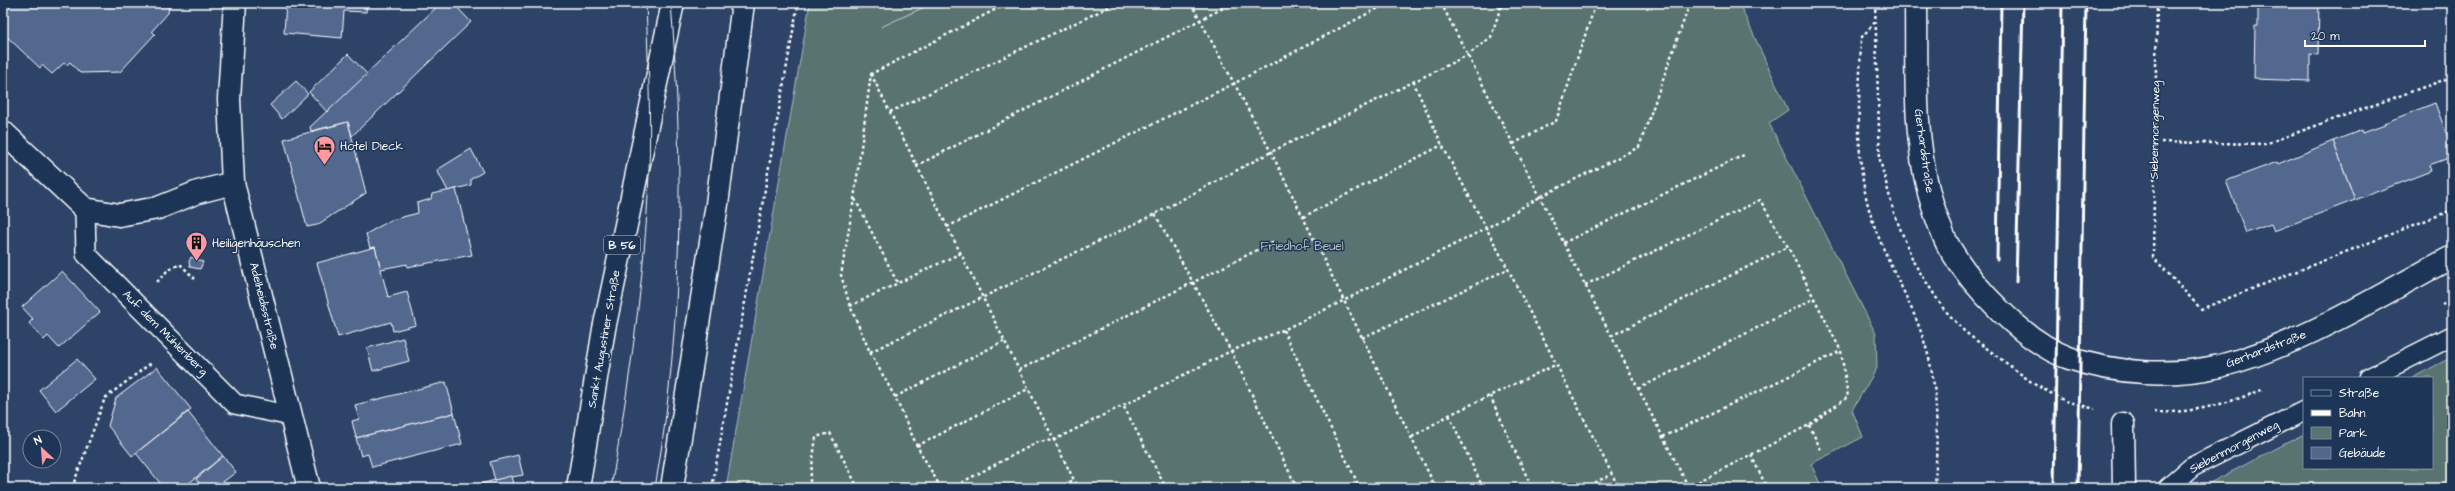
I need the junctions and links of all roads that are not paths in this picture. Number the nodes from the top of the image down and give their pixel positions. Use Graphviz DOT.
graph roads {
  1 [pos="235,3"];
  2 [pos="673,3"];
  3 [pos="743,3"];
  4 [pos="1916,3"];
  5 [pos="3,132"];
  6 [pos="233,183"];
  7 [pos="85,209"];
  8 [pos="2452,257"];
  9 [pos="2452,336"];
  10 [pos="2371,377"];
  11 [pos="2303,412"];
  12 [pos="291,416"];
  13 [pos="2123,424"];
  14 [pos="309,488"];
  15 [pos="578,488"];
  16 [pos="672,488"];
  17 [pos="2124,488"];
  18 [pos="2168,488"];
  1 -- 6 [label="street, Adelheidisstraße"];
  2 -- 15 [label="street, Sankt Augustiner Straße / B 56"];
  3 -- 16 [label="street"];
  4 -- 8 [label="street, Gerhardstraße"];
  5 -- 7 [label="street"];
  6 -- 7 [label="street"];
  6 -- 12 [label="street, Adelheidisstraße"];
  7 -- 12 [label="lane, Auf dem Mühlenberg"];
  9 -- 10 [label="lane"];
  11 -- 18 [label="lane, Siebenmorgenweg"];
  12 -- 14 [label="street, Adelheidisstraße"];
  13 -- 17 [label="street"];
}
